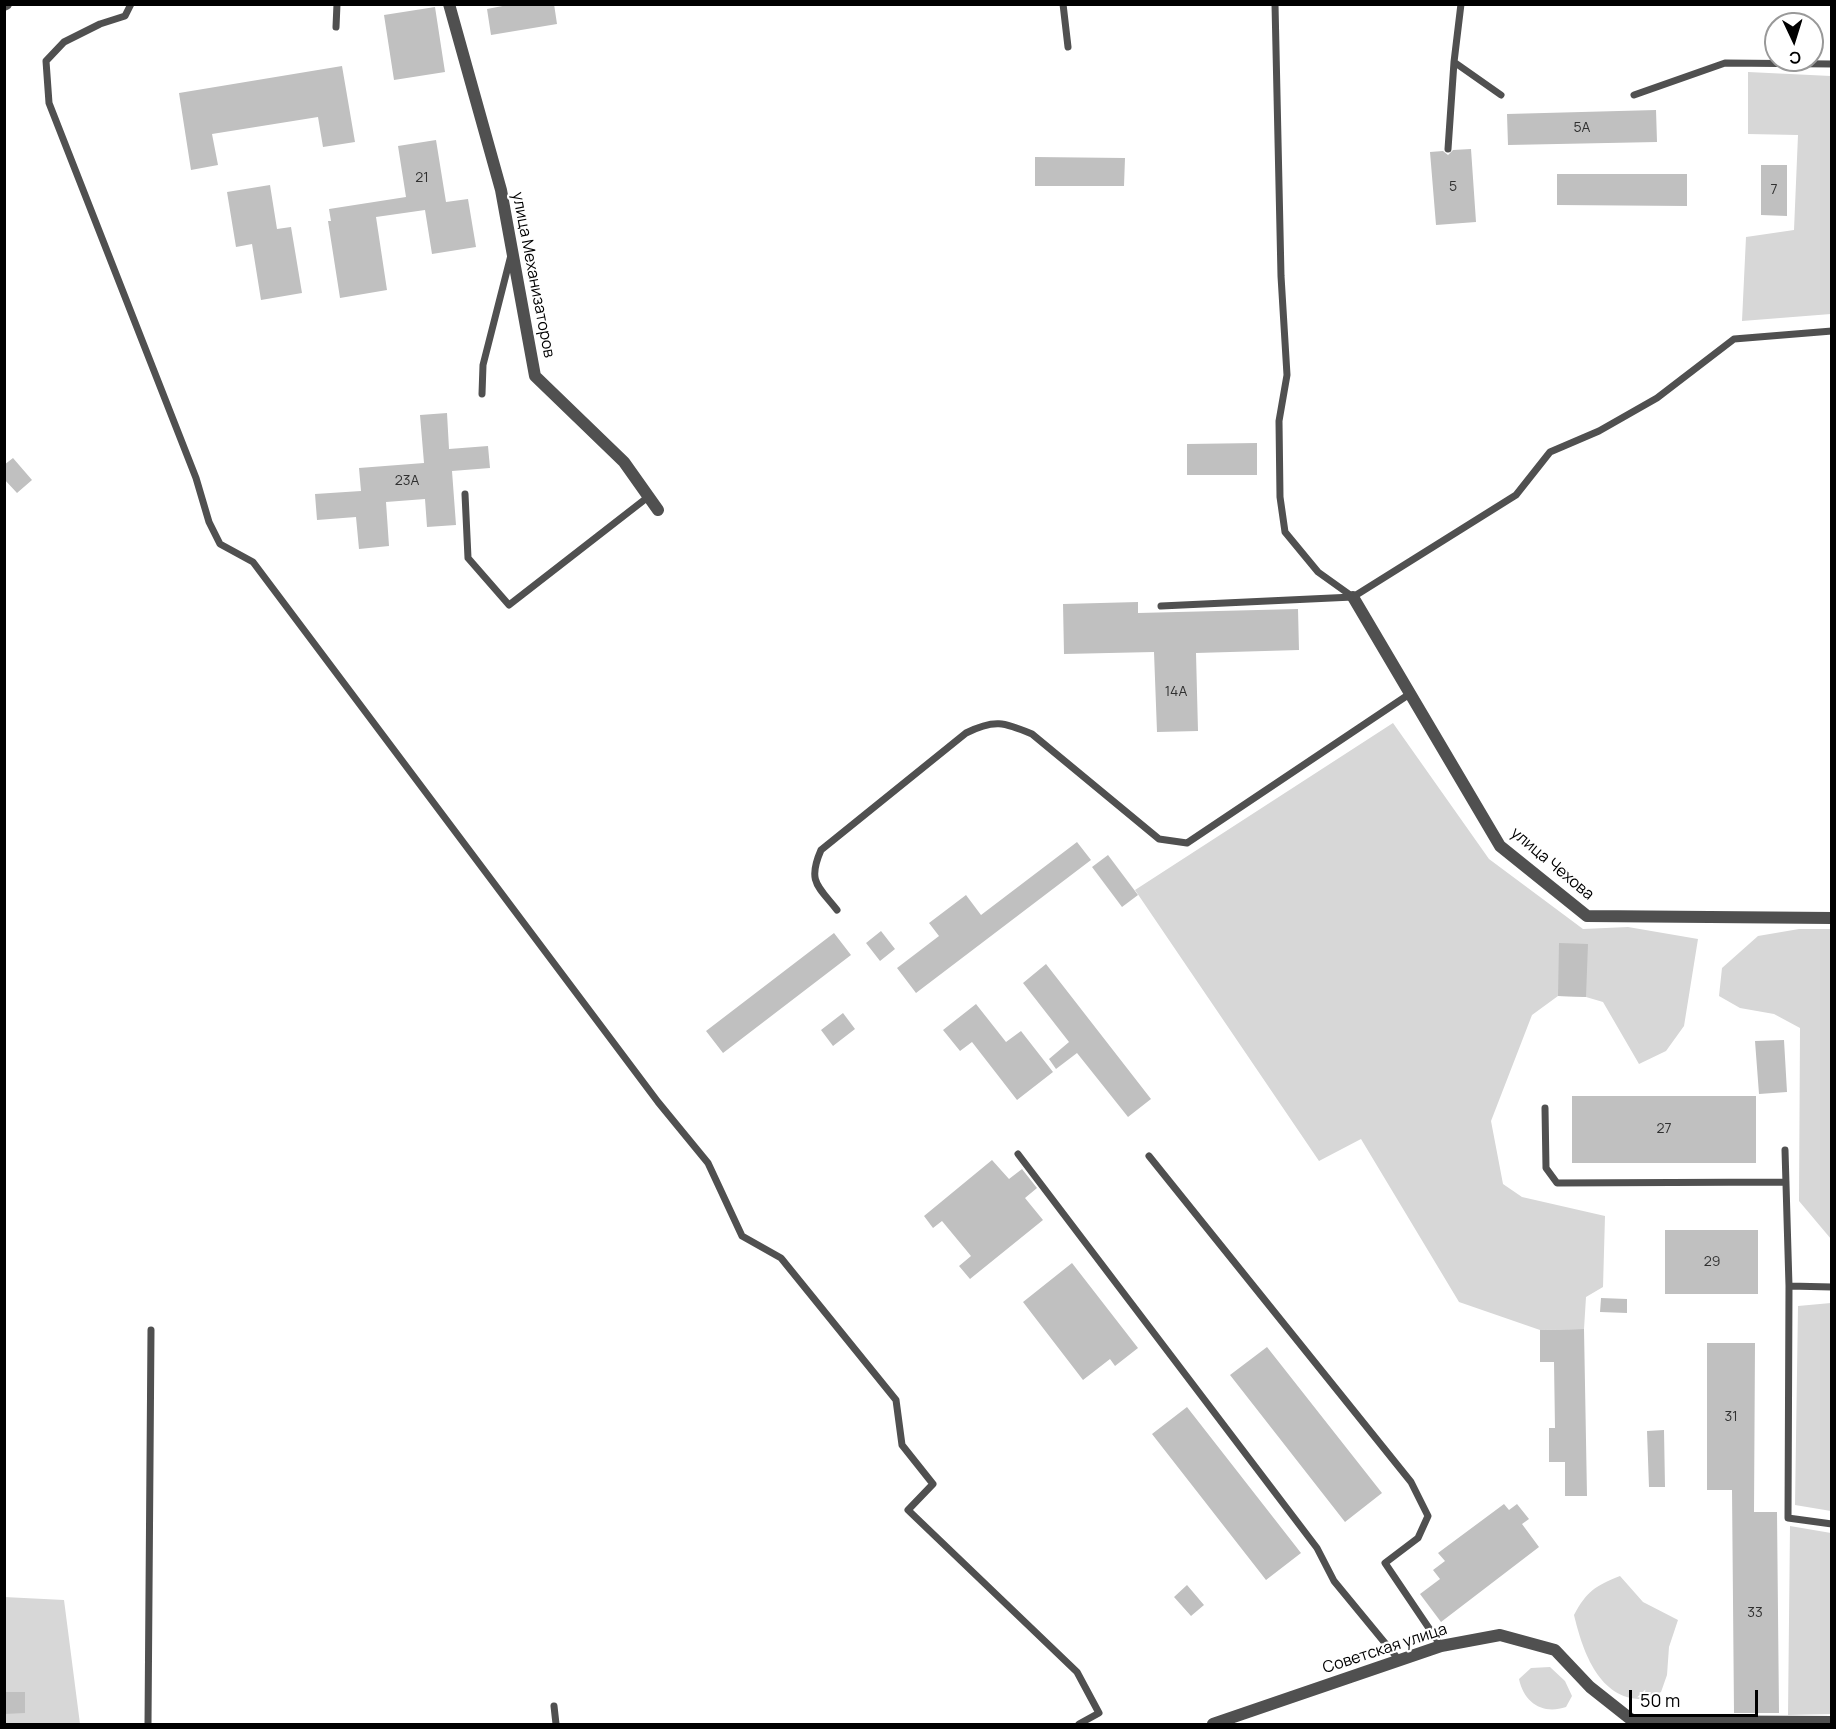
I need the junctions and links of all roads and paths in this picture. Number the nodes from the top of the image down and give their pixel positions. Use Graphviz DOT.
graph roads {
  1 [pos="131,4"];
  2 [pos="337,4"];
  3 [pos="449,4"];
  4 [pos="1063,4"];
  5 [pos="1275,4"];
  6 [pos="1461,4"];
  7 [pos="336,27"];
  8 [pos="1068,47"];
  9 [pos="1454,63"];
  10 [pos="1832,64"];
  11 [pos="1634,94"];
  12 [pos="1501,95"];
  13 [pos="1448,149"];
  14 [pos="512,250"];
  15 [pos="1832,331"];
  16 [pos="482,394"];
  17 [pos="465,494"];
  18 [pos="648,497"];
  19 [pos="658,510"];
  20 [pos="1353,597"];
  21 [pos="1161,606"];
  22 [pos="1411,693"];
  23 [pos="837,910"];
  24 [pos="1832,918"];
  25 [pos="1545,1108"];
  26 [pos="1785,1150"];
  27 [pos="1018,1154"];
  28 [pos="1149,1156"];
  29 [pos="1786,1182"];
  30 [pos="1789,1286"];
  31 [pos="1832,1287"];
  32 [pos="151,1330"];
  33 [pos="1832,1524"];
  34 [pos="1441,1646"];
  35 [pos="1399,1660"];
  36 [pos="554,1706"];
  37 [pos="1832,1722"];
  38 [pos="148,1725"];
  39 [pos="556,1725"];
  40 [pos="1080,1725"];
  41 [pos="1213,1725"];
  1 -- 40 [label="lane"];
  2 -- 7 [label="lane"];
  3 -- 14 [label="street, улица Механизаторов"];
  4 -- 8 [label="lane"];
  5 -- 20 [label="lane"];
  6 -- 9 [label="lane"];
  9 -- 12 [label="lane"];
  9 -- 13 [label="lane"];
  10 -- 11 [label="lane"];
  14 -- 16 [label="lane"];
  14 -- 18 [label="street, улица Механизаторов"];
  15 -- 20 [label="lane"];
  17 -- 18 [label="lane"];
  18 -- 19 [label="street, улица Механизаторов"];
  20 -- 21 [label="lane"];
  20 -- 22 [label="street, улица Чехова"];
  22 -- 23 [label="lane"];
  22 -- 24 [label="street, улица Чехова"];
  25 -- 29 [label="lane"];
  26 -- 29 [label="lane"];
  27 -- 35 [label="lane"];
  28 -- 34 [label="lane"];
  29 -- 30 [label="lane"];
  30 -- 31 [label="lane"];
  30 -- 33 [label="lane"];
  32 -- 38 [label="lane"];
  34 -- 35 [label="street, Советская улица"];
  34 -- 37 [label="street, Советская улица"];
  35 -- 41 [label="street, Советская улица"];
  36 -- 39 [label="lane"];
}
